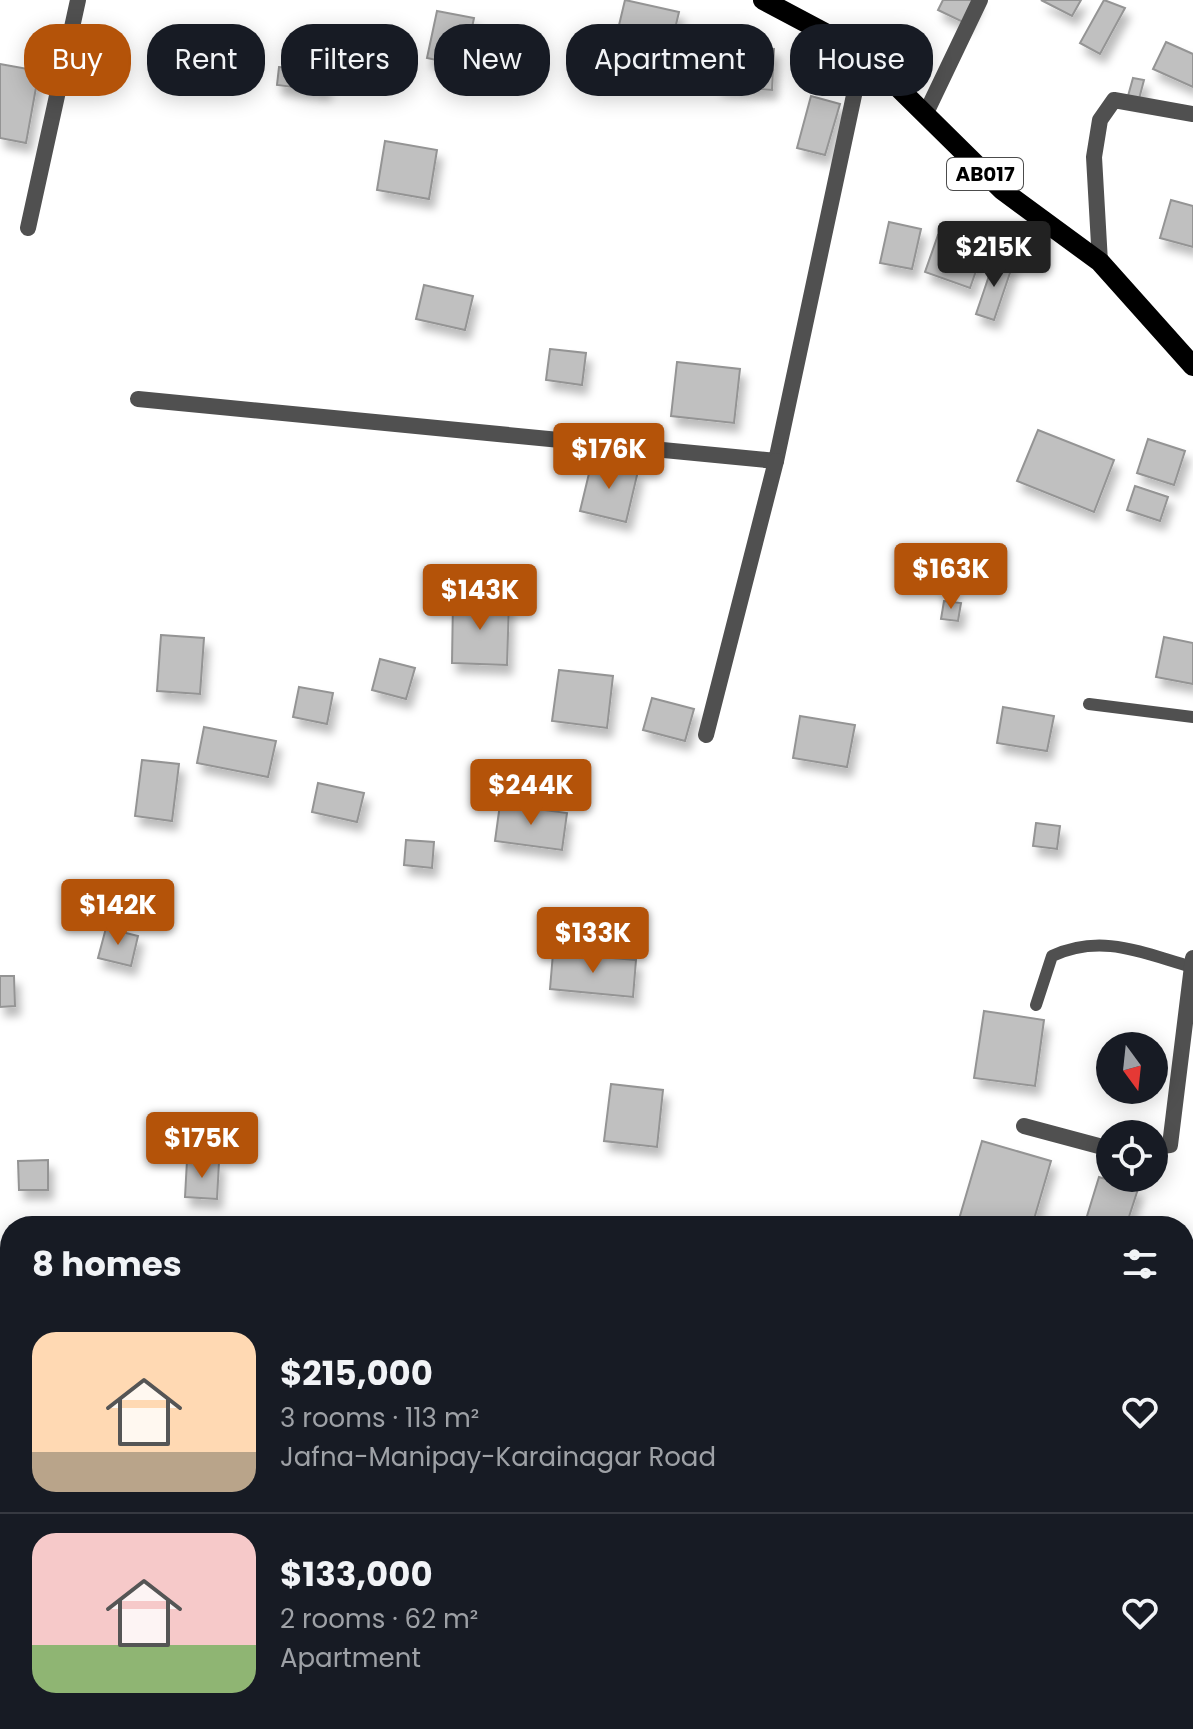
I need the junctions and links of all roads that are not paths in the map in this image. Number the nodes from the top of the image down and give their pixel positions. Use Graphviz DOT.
graph roads {
  1 [pos="78,0"];
  2 [pos="763,0"];
  3 [pos="980,0"];
  4 [pos="808,24"];
  5 [pos="854,96"];
  6 [pos="906,96"];
  7 [pos="1193,114"];
  8 [pos="925,115"];
  9 [pos="28,228"];
  10 [pos="1100,262"];
  11 [pos="1193,366"];
  12 [pos="138,399"];
  13 [pos="776,461"];
  14 [pos="1089,704"];
  15 [pos="1193,717"];
  16 [pos="706,735"];
  17 [pos="1192,962"];
  18 [pos="1036,1005"];
  19 [pos="1024,1126"];
  20 [pos="1096,1145"];
  21 [pos="1168,1145"];
  1 -- 9 [label="street"];
  2 -- 4 [label="main road, AB017"];
  3 -- 8 [label="street"];
  5 -- 13 [label="street"];
  6 -- 8 [label="main road, AB017"];
  7 -- 10 [label="street"];
  8 -- 10 [label="main road, AB017"];
  10 -- 11 [label="main road, AB017"];
  12 -- 13 [label="street"];
  13 -- 16 [label="street"];
  14 -- 15 [label="lane"];
  17 -- 18 [label="lane"];
  17 -- 21 [label="street"];
  19 -- 20 [label="street"];
}
